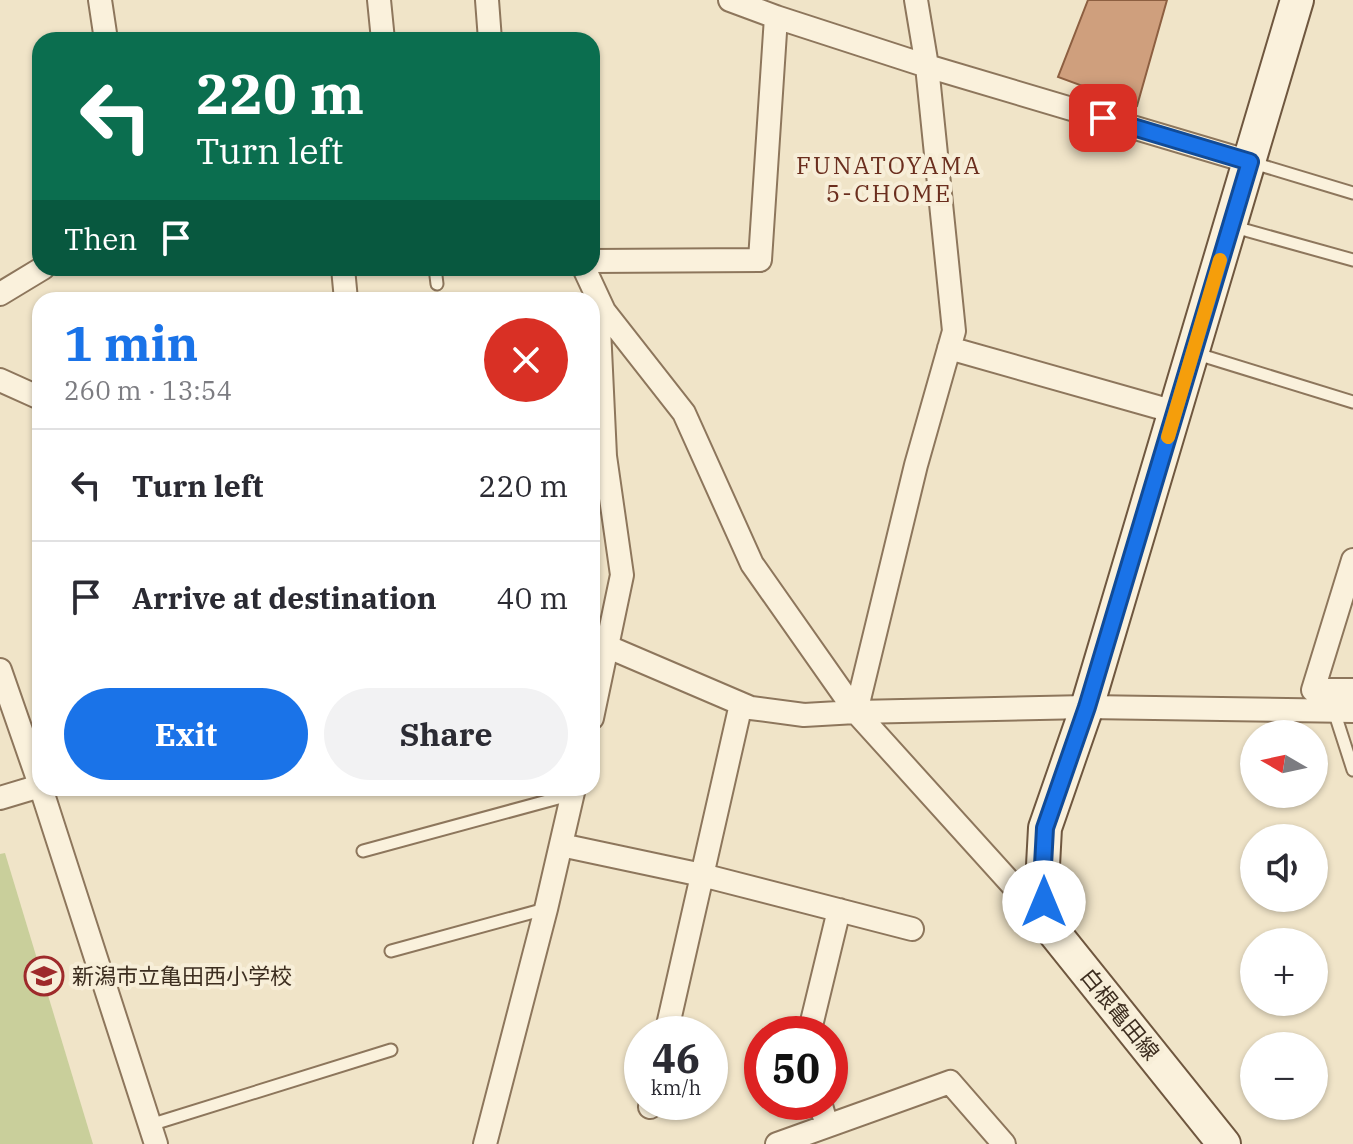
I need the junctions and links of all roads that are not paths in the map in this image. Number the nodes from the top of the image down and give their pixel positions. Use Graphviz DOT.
graph roads {
  1 [pos="100,0"];
  2 [pos="379,0"];
  3 [pos="487,0"];
  4 [pos="730,0"];
  5 [pos="916,0"];
  6 [pos="1297,0"];
  7 [pos="776,17"];
  8 [pos="105,32"];
  9 [pos="382,32"];
  10 [pos="489,32"];
  11 [pos="927,66"];
  12 [pos="1250,162"];
  13 [pos="1353,193"];
  14 [pos="1231,225"];
  15 [pos="1353,260"];
  16 [pos="600,261"];
  17 [pos="32,275"];
  18 [pos="436,276"];
  19 [pos="437,284"];
  20 [pos="0,294"];
  21 [pos="600,302"];
  22 [pos="604,311"];
  23 [pos="600,325"];
  24 [pos="949,348"];
  25 [pos="600,349"];
  26 [pos="1193,353"];
  27 [pos="0,380"];
  28 [pos="32,394"];
  29 [pos="1353,402"];
  30 [pos="1175,412"];
  31 [pos="1353,560"];
  32 [pos="600,643"];
  33 [pos="0,670"];
  34 [pos="1353,690"];
  35 [pos="741,704"];
  36 [pos="1087,707"];
  37 [pos="1344,711"];
  38 [pos="856,712"];
  39 [pos="32,763"];
  40 [pos="1353,770"];
  41 [pos="32,788"];
  42 [pos="43,796"];
  43 [pos="556,796"];
  44 [pos="573,796"];
  45 [pos="0,798"];
  46 [pos="561,845"];
  47 [pos="363,851"];
  48 [pos="702,875"];
  49 [pos="546,909"];
  50 [pos="839,910"];
  51 [pos="1045,921"];
  52 [pos="912,929"];
  53 [pos="391,951"];
  54 [pos="670,1016"];
  55 [pos="813,1016"];
  56 [pos="391,1050"];
  57 [pos="825,1120"];
  58 [pos="827,1126"];
  59 [pos="153,1134"];
  60 [pos="485,1144"];
  61 [pos="777,1144"];
  62 [pos="1004,1144"];
  63 [pos="1224,1144"];
  1 -- 8 [label="street"];
  2 -- 9 [label="street"];
  3 -- 10 [label="street"];
  4 -- 7 [label="street"];
  5 -- 11 [label="street"];
  6 -- 12 [label="main road"];
  7 -- 11 [label="street"];
  7 -- 16 [label="street"];
  11 -- 12 [label="street"];
  11 -- 24 [label="street"];
  12 -- 13 [label="lane"];
  12 -- 14 [label="main road"];
  14 -- 15 [label="lane"];
  14 -- 26 [label="main road"];
  17 -- 20 [label="street"];
  18 -- 19 [label="lane"];
  21 -- 22 [label="street"];
  22 -- 23 [label="street"];
  22 -- 38 [label="street"];
  24 -- 30 [label="street"];
  24 -- 38 [label="street"];
  25 -- 32 [label="street"];
  26 -- 29 [label="lane"];
  26 -- 30 [label="main road"];
  27 -- 28 [label="street"];
  30 -- 36 [label="main road"];
  31 -- 34 [label="street"];
  32 -- 35 [label="street"];
  33 -- 39 [label="street"];
  35 -- 38 [label="street"];
  35 -- 48 [label="street"];
  36 -- 37 [label="street"];
  36 -- 38 [label="street"];
  36 -- 51 [label="main road"];
  37 -- 40 [label="lane"];
  38 -- 51 [label="street"];
  41 -- 45 [label="street"];
  42 -- 59 [label="street"];
  43 -- 47 [label="lane"];
  44 -- 46 [label="street"];
  46 -- 48 [label="street"];
  46 -- 49 [label="street"];
  48 -- 50 [label="street"];
  48 -- 54 [label="street"];
  49 -- 53 [label="lane"];
  49 -- 60 [label="street"];
  50 -- 52 [label="street"];
  50 -- 55 [label="street"];
  51 -- 63 [label="main road, 白根亀田線"];
  56 -- 59 [label="lane"];
  57 -- 58 [label="street"];
  58 -- 61 [label="street"];
  58 -- 62 [label="street"];
}
